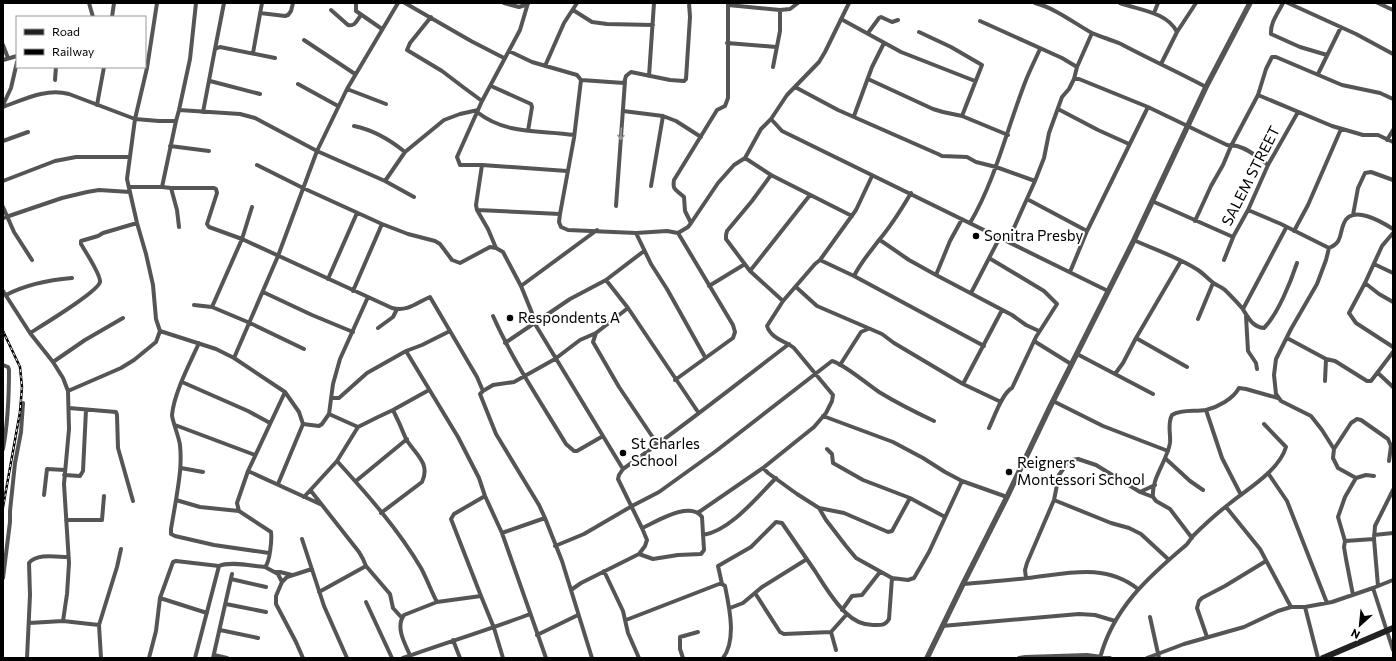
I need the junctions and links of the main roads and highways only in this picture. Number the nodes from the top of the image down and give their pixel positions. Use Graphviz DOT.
graph roads {
  1 [pos="1393,628"];
  2 [pos="1323,658"];
  1 -- 2 [label="main road"];
}
